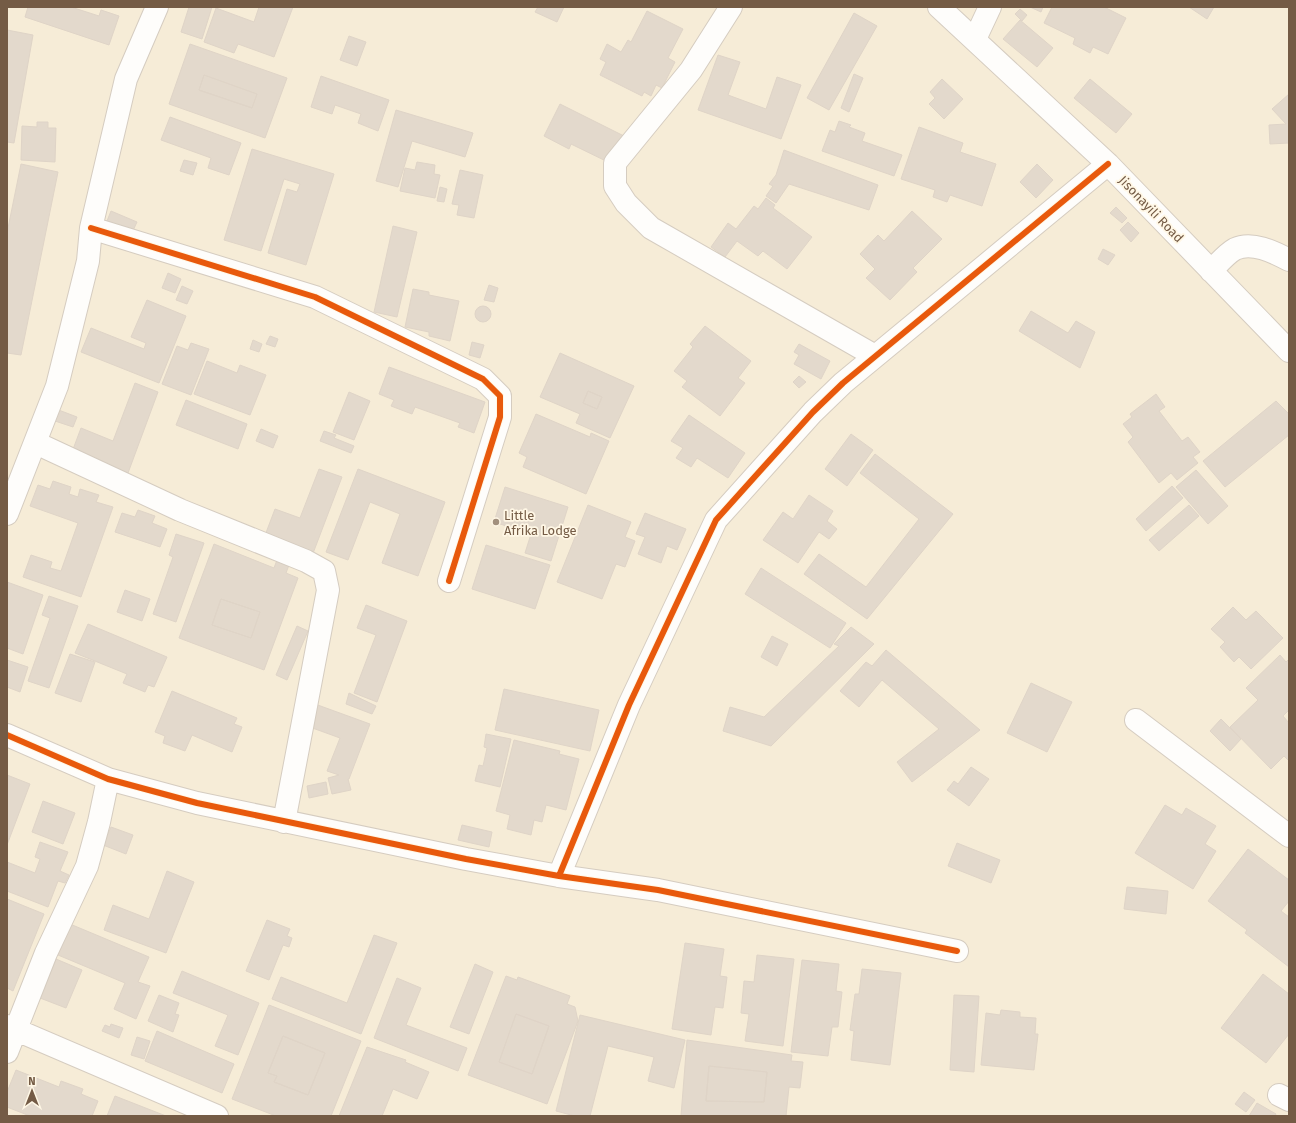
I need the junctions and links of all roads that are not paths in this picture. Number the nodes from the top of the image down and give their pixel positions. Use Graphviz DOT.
graph roads {
  1 [pos="157,7"];
  2 [pos="731,7"];
  3 [pos="939,7"];
  4 [pos="990,7"];
  5 [pos="975,39"];
  6 [pos="1108,164"];
  7 [pos="92,228"];
  8 [pos="1289,260"];
  9 [pos="1211,271"];
  10 [pos="1289,351"];
  11 [pos="875,356"];
  12 [pos="36,443"];
  13 [pos="7,514"];
  14 [pos="448,581"];
  15 [pos="1136,720"];
  16 [pos="7,735"];
  17 [pos="108,779"];
  18 [pos="284,822"];
  19 [pos="1289,836"];
  20 [pos="559,876"];
  21 [pos="957,951"];
  22 [pos="11,1027"];
  23 [pos="7,1052"];
  24 [pos="216,1116"];
  1 -- 7 [label="street"];
  2 -- 11 [label="street"];
  3 -- 5 [label="street, Jisonayili Road"];
  4 -- 5 [label="street"];
  5 -- 6 [label="street, Jisonayili Road"];
  6 -- 9 [label="street, Jisonayili Road"];
  6 -- 11 [label="street"];
  7 -- 12 [label="street"];
  7 -- 14 [label="street"];
  8 -- 9 [label="street"];
  9 -- 10 [label="street, Jisonayili Road"];
  11 -- 20 [label="street"];
  12 -- 13 [label="street"];
  12 -- 18 [label="street"];
  15 -- 19 [label="street"];
  16 -- 17 [label="street"];
  17 -- 18 [label="street"];
  17 -- 22 [label="street"];
  18 -- 20 [label="street"];
  20 -- 21 [label="street"];
  22 -- 23 [label="street"];
  22 -- 24 [label="street"];
}
